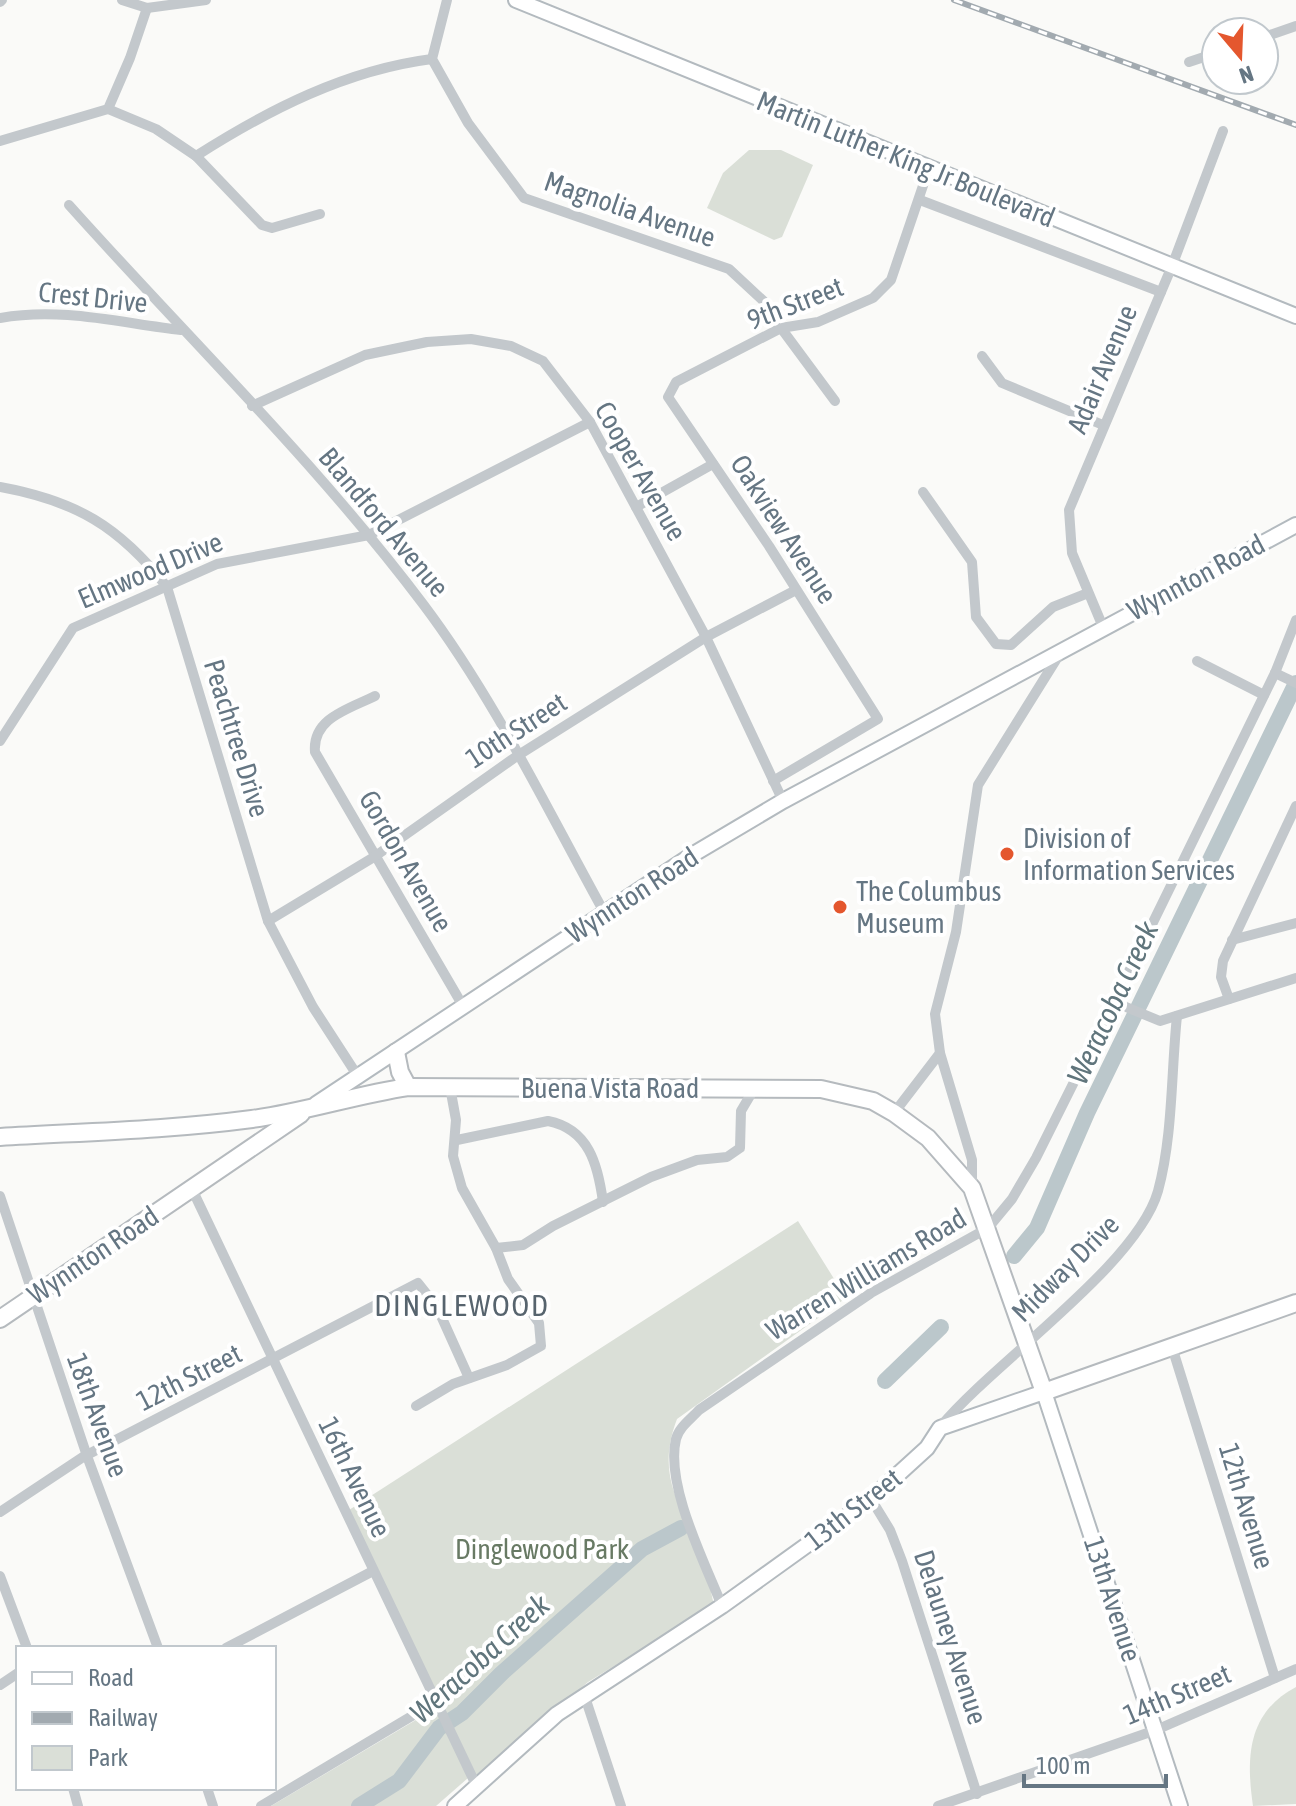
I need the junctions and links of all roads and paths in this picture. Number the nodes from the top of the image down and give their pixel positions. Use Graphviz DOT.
graph roads {
  1 [pos="122,0"];
  2 [pos="206,0"];
  3 [pos="447,0"];
  4 [pos="516,0"];
  5 [pos="147,8"];
  6 [pos="1200,58"];
  7 [pos="432,59"];
  8 [pos="1189,62"];
  9 [pos="108,109"];
  10 [pos="1223,131"];
  11 [pos="0,141"];
  12 [pos="196,156"];
  13 [pos="929,168"];
  14 [pos="920,200"];
  15 [pos="69,205"];
  16 [pos="320,214"];
  17 [pos="1172,266"];
  18 [pos="1161,292"];
  19 [pos="1296,316"];
  20 [pos="0,318"];
  21 [pos="781,328"];
  22 [pos="181,330"];
  23 [pos="982,356"];
  24 [pos="692,374"];
  25 [pos="835,401"];
  26 [pos="252,406"];
  27 [pos="590,422"];
  28 [pos="1103,425"];
  29 [pos="713,464"];
  30 [pos="0,487"];
  31 [pos="923,492"];
  32 [pos="636,507"];
  33 [pos="1295,530"];
  34 [pos="369,535"];
  35 [pos="167,587"];
  36 [pos="796,590"];
  37 [pos="1088,593"];
  38 [pos="1296,620"];
  39 [pos="1103,627"];
  40 [pos="706,637"];
  41 [pos="1063,649"];
  42 [pos="1197,661"];
  43 [pos="1275,673"];
  44 [pos="1292,681"];
  45 [pos="1264,695"];
  46 [pos="375,696"];
  47 [pos="0,741"];
  48 [pos="517,756"];
  49 [pos="773,781"];
  50 [pos="783,801"];
  51 [pos="1296,806"];
  52 [pos="374,857"];
  53 [pos="604,912"];
  54 [pos="268,921"];
  55 [pos="1296,923"];
  56 [pos="1232,940"];
  57 [pos="1296,978"];
  58 [pos="1229,999"];
  59 [pos="1114,1002"];
  60 [pos="463,1006"];
  61 [pos="1177,1016"];
  62 [pos="396,1052"];
  63 [pos="940,1053"];
  64 [pos="359,1078"];
  65 [pos="408,1087"];
  66 [pos="450,1087"];
  67 [pos="754,1089"];
  68 [pos="305,1111"];
  69 [pos="894,1113"];
  70 [pos="0,1137"];
  71 [pos="457,1140"];
  72 [pos="191,1187"];
  73 [pos="972,1188"];
  74 [pos="0,1196"];
  75 [pos="603,1202"];
  76 [pos="988,1228"];
  77 [pos="496,1248"];
  78 [pos="31,1297"];
  79 [pos="1296,1303"];
  80 [pos="0,1319"];
  81 [pos="1026,1342"];
  82 [pos="1172,1347"];
  83 [pos="272,1362"];
  84 [pos="469,1378"];
  85 [pos="1044,1392"];
  86 [pos="416,1406"];
  87 [pos="940,1428"];
  88 [pos="87,1456"];
  89 [pos="871,1499"];
  90 [pos="0,1512"];
  91 [pos="373,1571"];
  92 [pos="0,1576"];
  93 [pos="722,1606"];
  94 [pos="26,1646"];
  95 [pos="157,1646"];
  96 [pos="230,1646"];
  97 [pos="1296,1669"];
  98 [pos="1275,1678"];
  99 [pos="584,1694"];
  100 [pos="437,1701"];
  101 [pos="1156,1730"];
  102 [pos="477,1787"];
  103 [pos="977,1794"];
  104 [pos="458,1805"];
  105 [pos="261,1806"];
  106 [pos="621,1806"];
  107 [pos="938,1806"];
  108 [pos="1180,1806"];
  1 -- 5 [label="street"];
  2 -- 5 [label="street"];
  3 -- 7 [label="street"];
  4 -- 13 [label="main road, Martin Luther King Jr Boulevard"];
  5 -- 9 [label="street"];
  6 -- 8 [label="street"];
  7 -- 12 [label="street"];
  7 -- 21 [label="street, Magnolia Avenue"];
  9 -- 11 [label="street"];
  9 -- 12 [label="street"];
  10 -- 17 [label="street, Adair Avenue"];
  12 -- 16 [label="street"];
  13 -- 14 [label="street, 9th Street"];
  13 -- 17 [label="main road, Martin Luther King Jr Boulevard"];
  14 -- 18 [label="street"];
  14 -- 21 [label="street, 9th Street"];
  15 -- 22 [label="street, Blandford Avenue"];
  17 -- 18 [label="street, Adair Avenue"];
  17 -- 19 [label="main road, Martin Luther King Jr Boulevard"];
  18 -- 28 [label="street, Adair Avenue"];
  20 -- 22 [label="street, Crest Drive"];
  21 -- 24 [label="street, 9th Street"];
  21 -- 25 [label="street, Magnolia Avenue"];
  22 -- 26 [label="street, Blandford Avenue"];
  23 -- 28 [label="street"];
  24 -- 29 [label="street, Oakview Avenue"];
  26 -- 27 [label="street, Cooper Avenue"];
  26 -- 34 [label="street, Blandford Avenue"];
  27 -- 32 [label="street, Cooper Avenue"];
  27 -- 34 [label="street, Elmwood Drive"];
  28 -- 37 [label="street, Adair Avenue"];
  29 -- 32 [label="street"];
  29 -- 36 [label="street, Oakview Avenue"];
  30 -- 35 [label="street, Peachtree Drive"];
  31 -- 37 [label="street"];
  32 -- 40 [label="street, Cooper Avenue"];
  33 -- 39 [label="main road, Wynnton Road"];
  34 -- 35 [label="street, Elmwood Drive"];
  34 -- 48 [label="street, Blandford Avenue"];
  35 -- 47 [label="street, Elmwood Drive"];
  35 -- 54 [label="street, Peachtree Drive"];
  36 -- 40 [label="street, 10th Street"];
  36 -- 49 [label="street, Oakview Avenue"];
  37 -- 39 [label="street, Adair Avenue"];
  38 -- 43 [label="street, Warren Williams Road"];
  39 -- 41 [label="main road, Wynnton Road"];
  40 -- 48 [label="street, 10th Street"];
  40 -- 49 [label="street, Cooper Avenue"];
  41 -- 50 [label="main road, Wynnton Road"];
  41 -- 63 [label="street"];
  42 -- 45 [label="street"];
  43 -- 44 [label="street"];
  43 -- 45 [label="street, Warren Williams Road"];
  45 -- 59 [label="street, Warren Williams Road"];
  46 -- 52 [label="street, Gordon Avenue"];
  48 -- 52 [label="street, 10th Street"];
  48 -- 53 [label="street, Blandford Avenue"];
  49 -- 50 [label="street, Cooper Avenue"];
  50 -- 53 [label="main road, Wynnton Road"];
  51 -- 56 [label="street"];
  52 -- 54 [label="street, 10th Street"];
  52 -- 60 [label="street, Gordon Avenue"];
  53 -- 60 [label="main road, Wynnton Road"];
  54 -- 64 [label="street, Peachtree Drive"];
  55 -- 56 [label="street"];
  56 -- 58 [label="street"];
  57 -- 58 [label="street"];
  58 -- 61 [label="street"];
  59 -- 61 [label="street"];
  59 -- 76 [label="street, Warren Williams Road"];
  60 -- 62 [label="main road, Wynnton Road"];
  61 -- 81 [label="street, Midway Drive"];
  62 -- 64 [label="main road, Wynnton Road"];
  62 -- 65 [label="main road"];
  63 -- 69 [label="street"];
  63 -- 73 [label="street"];
  64 -- 68 [label="main road, Wynnton Road"];
  65 -- 66 [label="main road, Buena Vista Road"];
  65 -- 68 [label="main road, Buena Vista Road"];
  66 -- 67 [label="main road, Buena Vista Road"];
  66 -- 71 [label="street"];
  67 -- 69 [label="main road, Buena Vista Road"];
  67 -- 75 [label="street"];
  68 -- 70 [label="main road, Buena Vista Road"];
  68 -- 72 [label="main road, Wynnton Road"];
  69 -- 73 [label="main road, Buena Vista Road"];
  71 -- 75 [label="street"];
  71 -- 77 [label="street"];
  72 -- 78 [label="main road, Wynnton Road"];
  72 -- 83 [label="street, 16th Avenue"];
  73 -- 76 [label="main road, Buena Vista Road"];
  74 -- 78 [label="street, 18th Avenue"];
  75 -- 77 [label="street"];
  76 -- 81 [label="main road, Buena Vista Road"];
  76 -- 93 [label="street, Warren Williams Road"];
  77 -- 84 [label="street"];
  78 -- 80 [label="main road, Wynnton Road"];
  78 -- 88 [label="street, 18th Avenue"];
  79 -- 82 [label="main road"];
  81 -- 85 [label="main road, Buena Vista Road"];
  81 -- 87 [label="street, Midway Drive"];
  82 -- 85 [label="main road"];
  82 -- 98 [label="street, 12th Avenue"];
  83 -- 84 [label="street, 12th Street"];
  83 -- 88 [label="street, 12th Street"];
  83 -- 91 [label="street, 16th Avenue"];
  84 -- 86 [label="street"];
  85 -- 87 [label="main road"];
  85 -- 101 [label="main road, 13th Avenue"];
  87 -- 89 [label="main road, 13th Street"];
  88 -- 90 [label="street, 12th Street"];
  88 -- 95 [label="street, 18th Avenue"];
  89 -- 93 [label="main road, 13th Street"];
  89 -- 103 [label="street, Delauney Avenue"];
  91 -- 96 [label="street"];
  91 -- 100 [label="street, 16th Avenue"];
  92 -- 94 [label="street"];
  93 -- 99 [label="main road, 13th Street"];
  97 -- 98 [label="street, 14th Street"];
  98 -- 101 [label="street, 14th Street"];
  99 -- 102 [label="main road, 13th Street"];
  99 -- 106 [label="street"];
  100 -- 102 [label="street, 16th Avenue"];
  100 -- 105 [label="street"];
  101 -- 103 [label="street, 14th Street"];
  101 -- 108 [label="main road, 13th Avenue"];
  102 -- 104 [label="main road, 13th Street"];
  103 -- 107 [label="street, 14th Street"];
}
